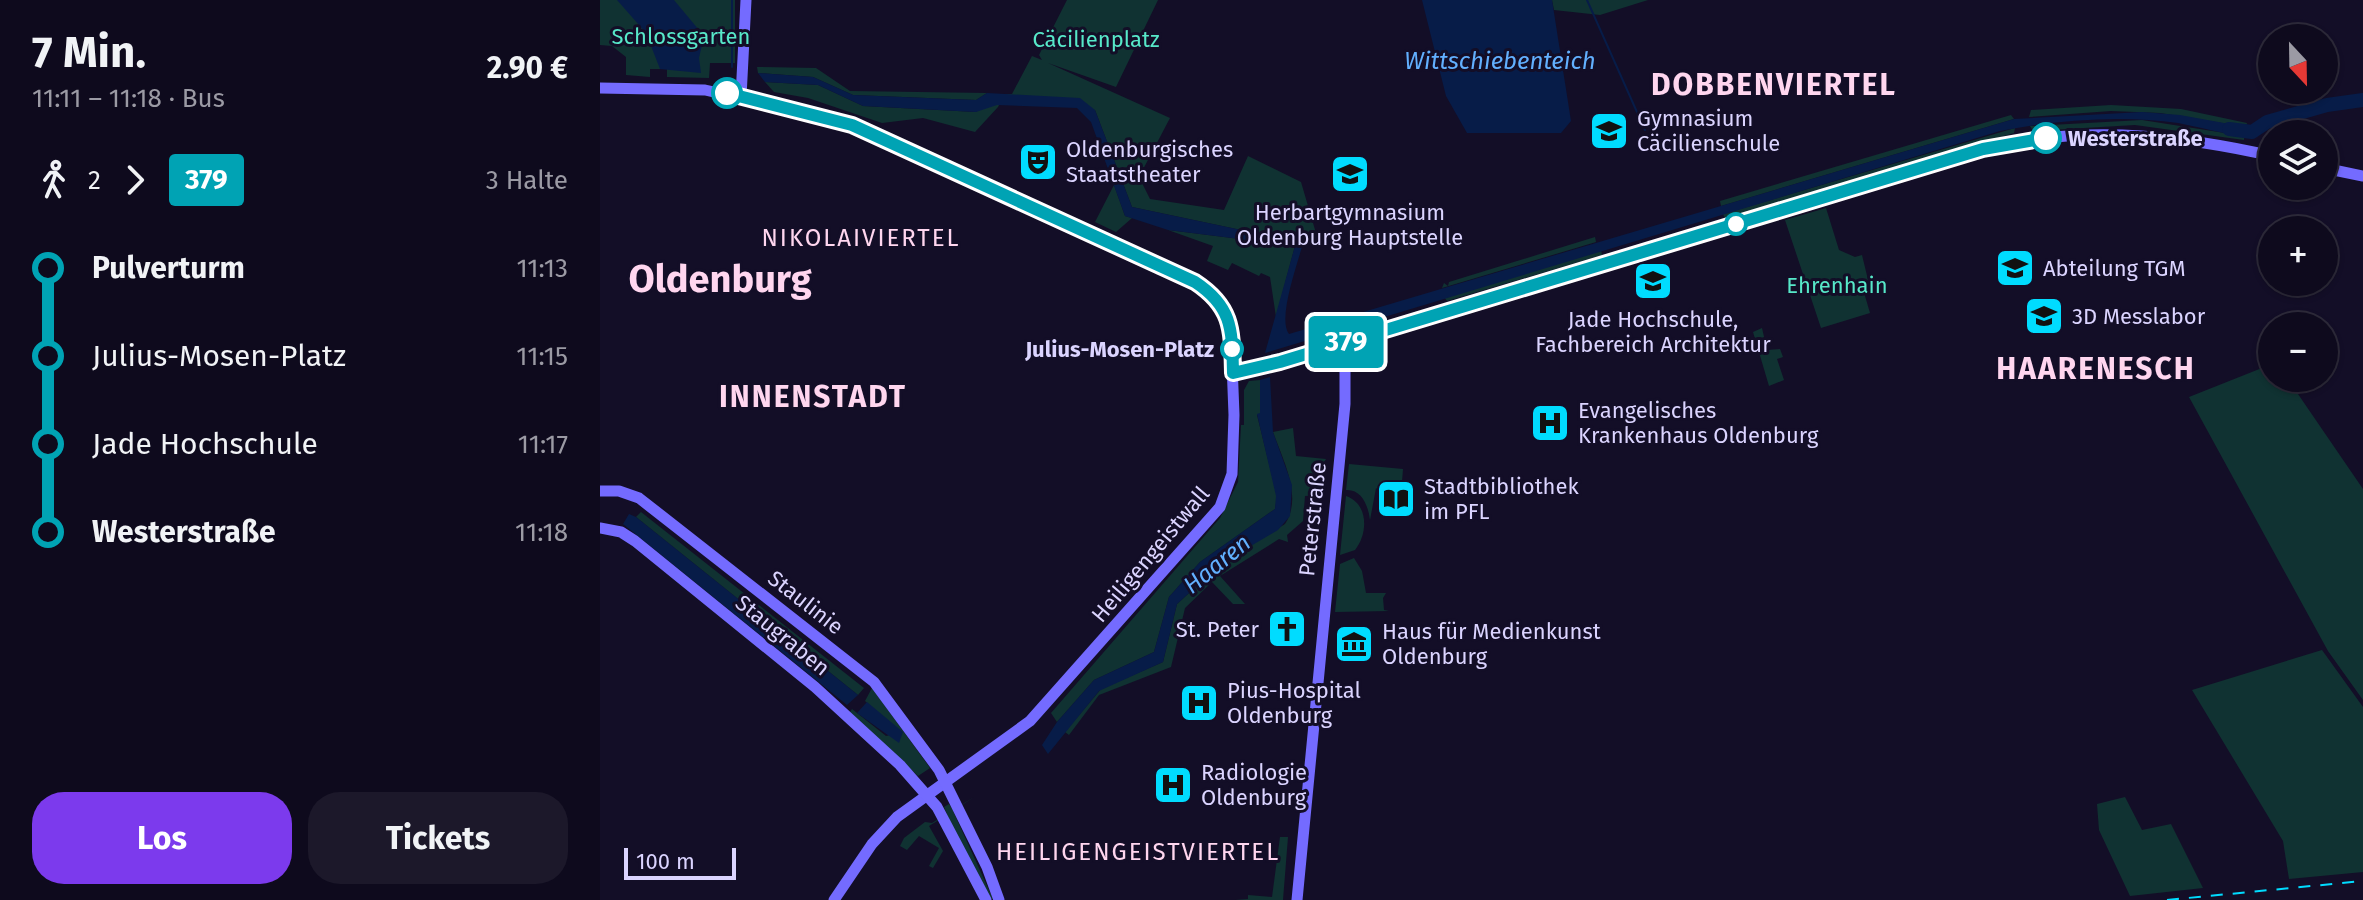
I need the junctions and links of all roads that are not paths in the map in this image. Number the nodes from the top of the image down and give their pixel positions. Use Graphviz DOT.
graph roads {
  1 [pos="746,0"];
  2 [pos="600,88"];
  3 [pos="741,97"];
  4 [pos="2258,153"];
  5 [pos="2338,171"];
  6 [pos="2363,176"];
  7 [pos="1345,342"];
  8 [pos="1233,373"];
  9 [pos="606,490"];
  10 [pos="600,528"];
  11 [pos="944,781"];
  12 [pos="926,794"];
  13 [pos="834,900"];
  14 [pos="986,900"];
  15 [pos="999,900"];
  16 [pos="1297,900"];
  1 -- 3 [label="street"];
  2 -- 3 [label="street, Heiligengeistwall"];
  3 -- 8 [label="street, Heiligengeistwall"];
  4 -- 7 [label="street"];
  5 -- 6 [label="street"];
  7 -- 8 [label="street"];
  7 -- 16 [label="street, Peterstraße"];
  8 -- 11 [label="street, Heiligengeistwall"];
  9 -- 11 [label="street, Staulinie"];
  10 -- 12 [label="street, Staugraben"];
  11 -- 12 [label="street"];
  11 -- 15 [label="street, Staulinie"];
  12 -- 13 [label="street"];
  12 -- 14 [label="street, Staugraben"];
}
